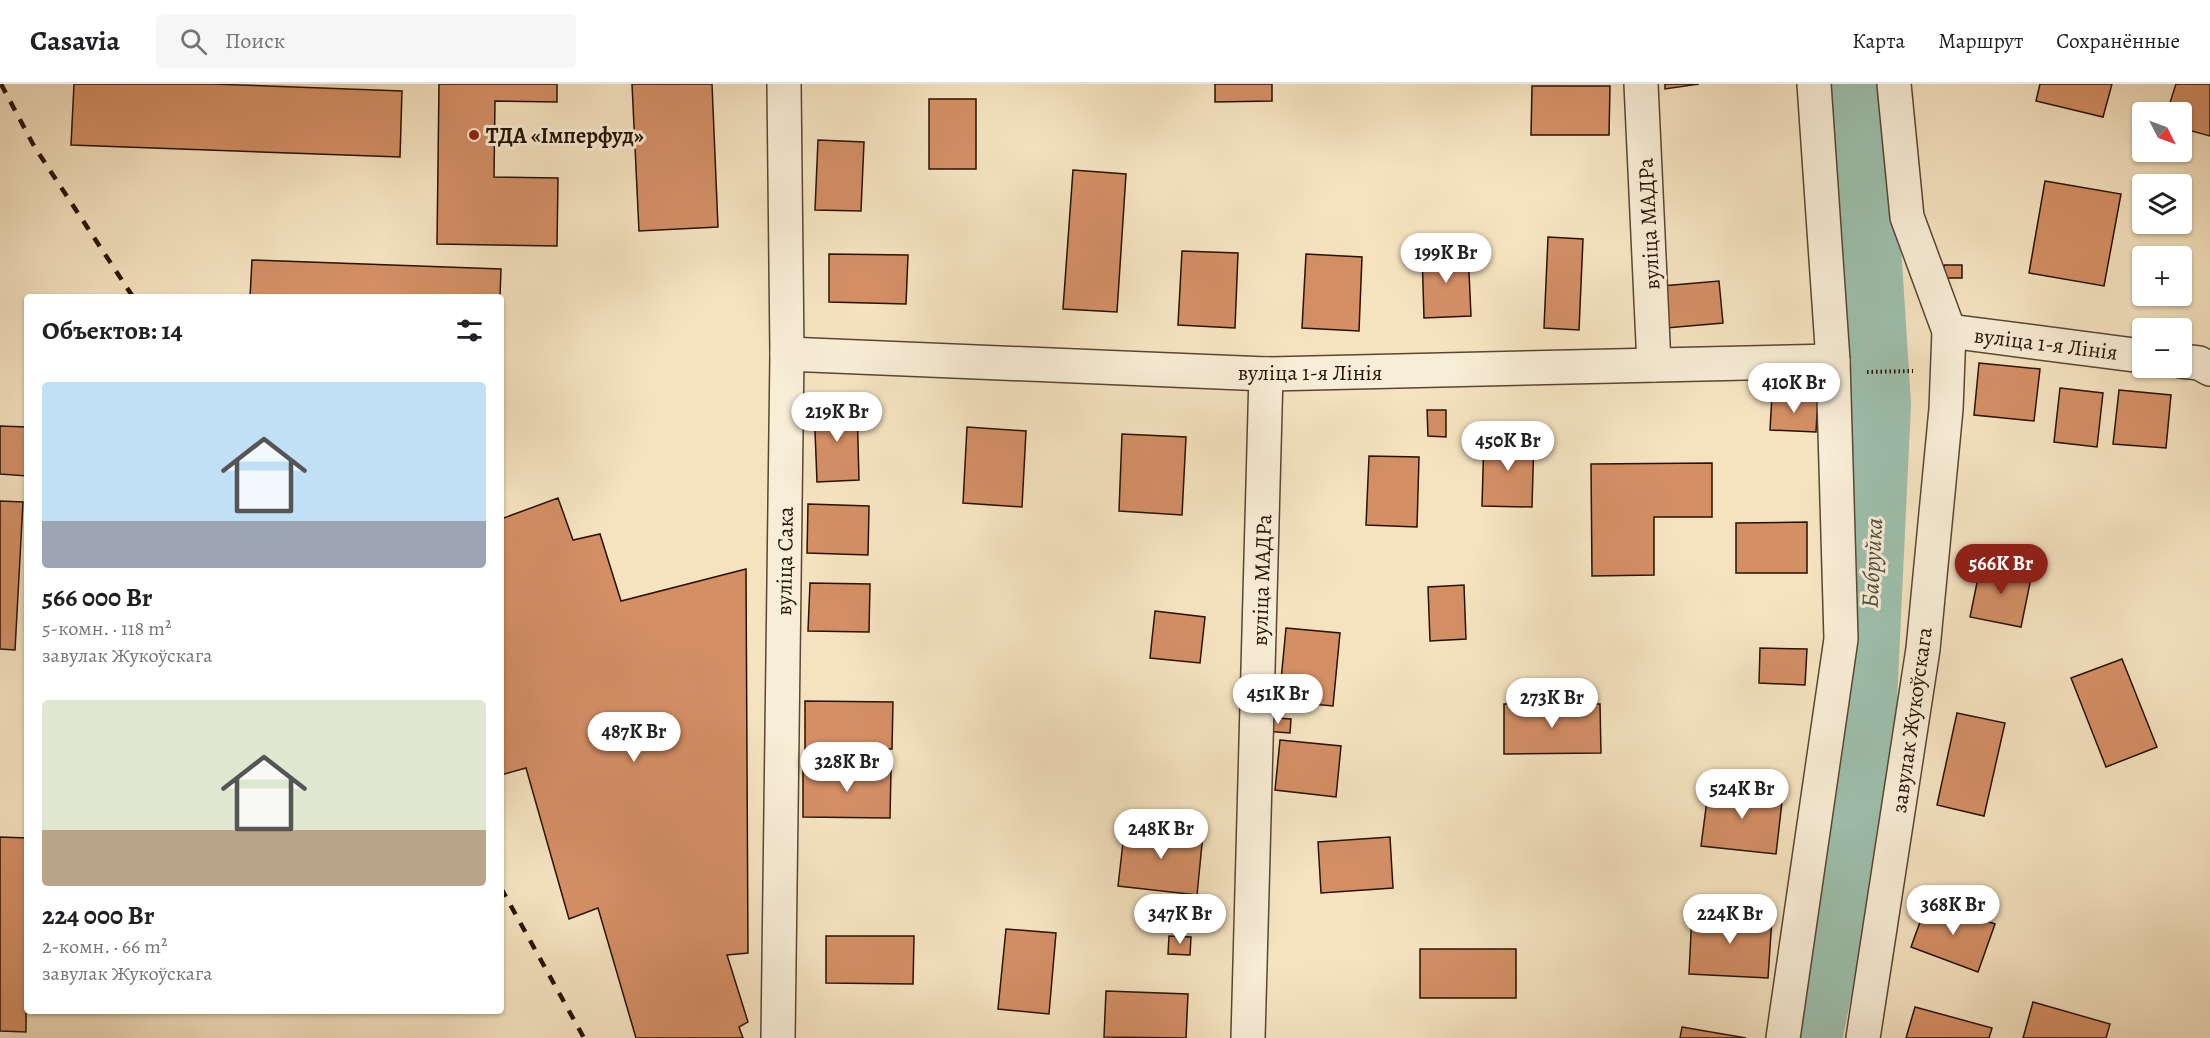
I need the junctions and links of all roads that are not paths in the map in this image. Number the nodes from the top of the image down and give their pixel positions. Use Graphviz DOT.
graph roads {
  1 [pos="784,84"];
  2 [pos="1641,84"];
  3 [pos="1814,84"];
  4 [pos="1893,84"];
  5 [pos="1949,331"];
  6 [pos="787,354"];
  7 [pos="2132,355"];
  8 [pos="1833,361"];
  9 [pos="2192,362"];
  10 [pos="1654,365"];
  11 [pos="2210,369"];
  12 [pos="1266,374"];
  13 [pos="778,1038"];
  14 [pos="1248,1038"];
  15 [pos="1783,1038"];
  16 [pos="1863,1038"];
  1 -- 6 [label="street, вуліца Сака"];
  2 -- 10 [label="street, вуліца МАДРа"];
  3 -- 8 [label="street"];
  4 -- 5 [label="street, завулак Жукоўскага"];
  5 -- 7 [label="street, вуліца 1-я Лінія"];
  5 -- 16 [label="street, завулак Жукоўскага"];
  6 -- 12 [label="street, вуліца 1-я Лінія"];
  6 -- 13 [label="street, вуліца Сака"];
  8 -- 10 [label="street, вуліца 1-я Лінія"];
  8 -- 15 [label="street"];
  9 -- 11 [label="street"];
  10 -- 12 [label="street, вуліца 1-я Лінія"];
  12 -- 14 [label="street, вуліца МАДРа"];
}
